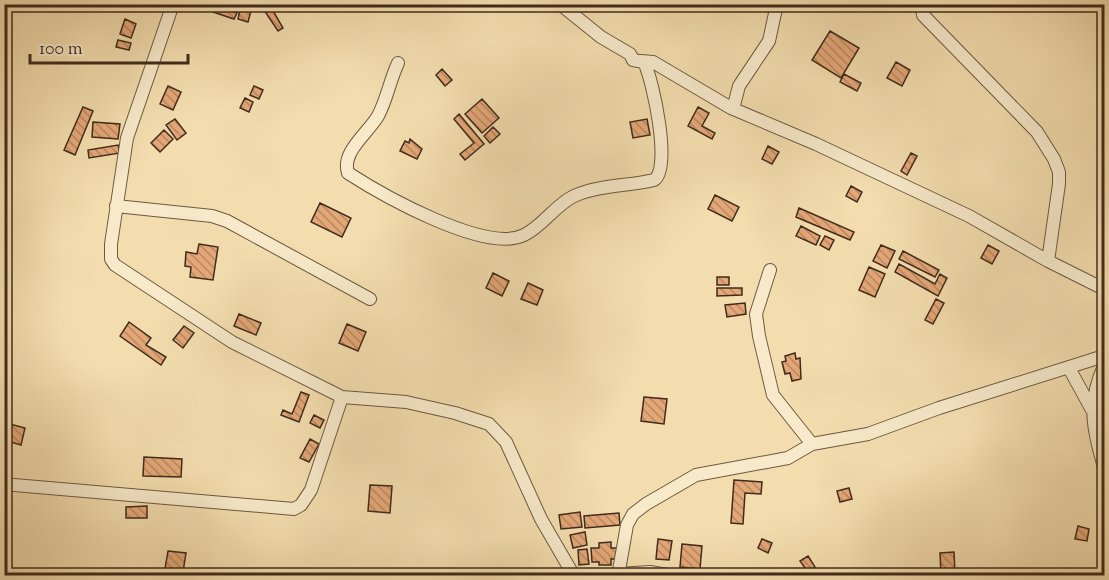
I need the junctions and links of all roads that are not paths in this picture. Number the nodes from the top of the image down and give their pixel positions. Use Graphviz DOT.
graph roads {
  1 [pos="173,4"];
  2 [pos="560,4"];
  3 [pos="777,4"];
  4 [pos="921,4"];
  5 [pos="633,60"];
  6 [pos="399,63"];
  7 [pos="733,109"];
  8 [pos="116,206"];
  9 [pos="1048,261"];
  10 [pos="770,270"];
  11 [pos="1104,289"];
  12 [pos="370,299"];
  13 [pos="1104,356"];
  14 [pos="1104,366"];
  15 [pos="1069,368"];
  16 [pos="342,397"];
  17 [pos="1092,411"];
  18 [pos="812,444"];
  19 [pos="1104,467"];
  20 [pos="14,485"];
  21 [pos="618,575"];
  22 [pos="574,576"];
  23 [pos="673,576"];
  1 -- 8 [label="street"];
  2 -- 5 [label="street"];
  3 -- 7 [label="street"];
  4 -- 9 [label="street"];
  5 -- 6 [label="street"];
  5 -- 7 [label="street"];
  7 -- 9 [label="street"];
  8 -- 12 [label="street"];
  8 -- 16 [label="street"];
  9 -- 11 [label="street"];
  10 -- 18 [label="street"];
  13 -- 15 [label="street"];
  14 -- 17 [label="street"];
  15 -- 17 [label="street"];
  15 -- 18 [label="street"];
  16 -- 20 [label="street"];
  16 -- 22 [label="street"];
  17 -- 19 [label="street"];
  18 -- 21 [label="street"];
  21 -- 23 [label="street"];
}
